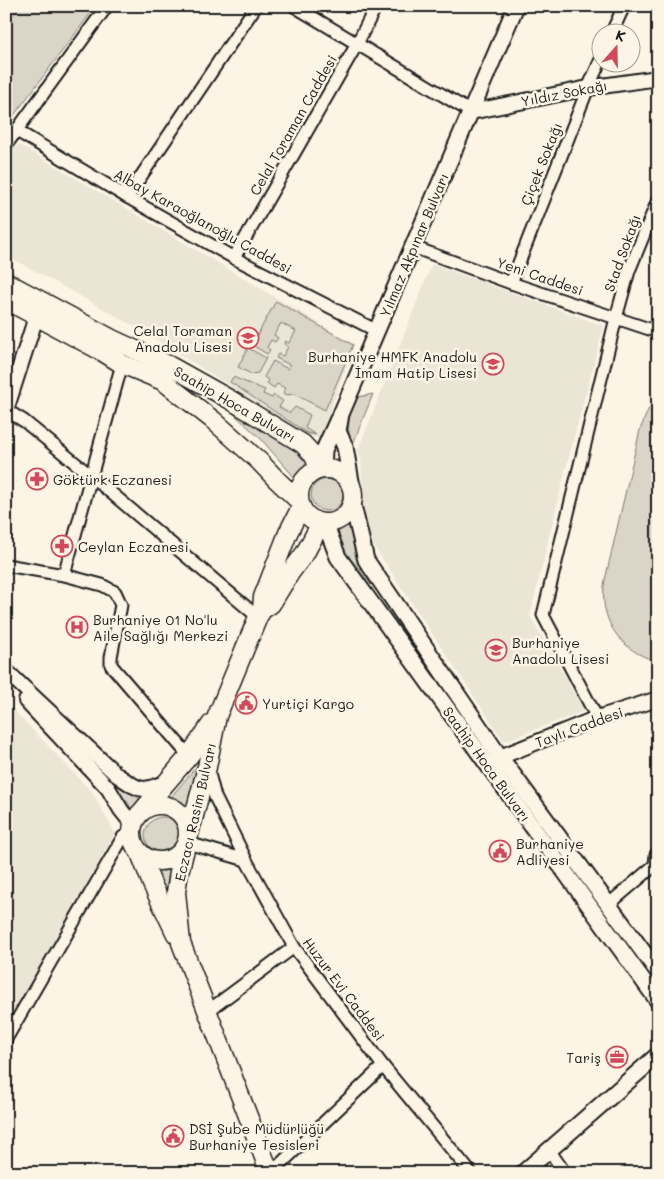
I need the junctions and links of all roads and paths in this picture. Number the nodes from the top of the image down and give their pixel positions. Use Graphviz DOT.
graph roads {
  1 [pos="107,6"];
  2 [pos="256,6"];
  3 [pos="294,6"];
  4 [pos="376,6"];
  5 [pos="516,6"];
  6 [pos="624,6"];
  7 [pos="617,22"];
  8 [pos="357,44"];
  9 [pos="595,72"];
  10 [pos="658,78"];
  11 [pos="588,88"];
  12 [pos="471,112"];
  13 [pos="17,131"];
  14 [pos="6,145"];
  15 [pos="127,197"];
  16 [pos="658,200"];
  17 [pos="413,248"];
  18 [pos="234,258"];
  19 [pos="6,282"];
  20 [pos="511,282"];
  21 [pos="6,300"];
  22 [pos="36,317"];
  23 [pos="616,318"];
  24 [pos="377,331"];
  25 [pos="658,332"];
  26 [pos="122,364"];
  27 [pos="6,410"];
  28 [pos="341,414"];
  29 [pos="321,469"];
  30 [pos="91,477"];
  31 [pos="352,494"];
  32 [pos="300,504"];
  33 [pos="323,523"];
  34 [pos="6,565"];
  35 [pos="64,575"];
  36 [pos="260,614"];
  37 [pos="6,671"];
  38 [pos="6,681"];
  39 [pos="658,699"];
  40 [pos="217,716"];
  41 [pos="597,718"];
  42 [pos="189,756"];
  43 [pos="500,756"];
  44 [pos="207,767"];
  45 [pos="170,780"];
  46 [pos="135,823"];
  47 [pos="188,843"];
  48 [pos="140,853"];
  49 [pos="658,854"];
  50 [pos="246,860"];
  51 [pos="608,904"];
  52 [pos="182,943"];
  53 [pos="294,947"];
  54 [pos="658,972"];
  55 [pos="658,1001"];
  56 [pos="208,1011"];
  57 [pos="6,1039"];
  58 [pos="658,1055"];
  59 [pos="383,1066"];
  60 [pos="549,1150"];
  61 [pos="270,1173"];
  62 [pos="471,1173"];
  63 [pos="523,1173"];
  64 [pos="565,1173"];
  1 -- 13 [label="street"];
  2 -- 15 [label="street"];
  3 -- 8 [label="street"];
  4 -- 8 [label="street, Celal Toraman Caddesi"];
  5 -- 12 [label="main road, Yılmaz Akpınar Bulvarı"];
  6 -- 7 [label="street"];
  8 -- 12 [label="street"];
  8 -- 18 [label="street, Celal Toraman Caddesi"];
  9 -- 11 [label="street, Çiçek Sokağı"];
  10 -- 11 [label="street, Yıldız Sokağı"];
  11 -- 12 [label="street, Yıldız Sokağı"];
  11 -- 20 [label="street, Çiçek Sokağı"];
  12 -- 17 [label="main road, Yılmaz Akpınar Bulvarı"];
  13 -- 14 [label="street"];
  13 -- 15 [label="street, Albay Karaoğlanoğlu Caddesi"];
  15 -- 18 [label="street, Albay Karaoğlanoğlu Caddesi"];
  16 -- 23 [label="street, Stad Sokağı"];
  17 -- 20 [label="street, Yeni Caddesi"];
  17 -- 24 [label="main road, Yılmaz Akpınar Bulvarı"];
  18 -- 24 [label="street, Albay Karaoğlanoğlu Caddesi"];
  19 -- 29 [label="main road, Saahip Hoca Bulvarı"];
  20 -- 23 [label="street, Yeni Caddesi"];
  21 -- 22 [label="main road, Saahip Hoca Bulvarı"];
  22 -- 26 [label="main road, Saahip Hoca Bulvarı"];
  22 -- 27 [label="street"];
  23 -- 25 [label="street, Yeni Caddesi"];
  23 -- 41 [label="street, Stad Sokağı"];
  24 -- 28 [label="main road, Yılmaz Akpınar Bulvarı"];
  26 -- 30 [label="street"];
  26 -- 32 [label="main road, Saahip Hoca Bulvarı"];
  27 -- 30 [label="street"];
  28 -- 29 [label="main road"];
  28 -- 31 [label="main road, Yılmaz Akpınar Bulvarı"];
  29 -- 31 [label="main road"];
  29 -- 32 [label="main road"];
  30 -- 35 [label="street"];
  30 -- 36 [label="street"];
  31 -- 33 [label="main road"];
  31 -- 43 [label="main road, Saahip Hoca Bulvarı"];
  32 -- 33 [label="main road"];
  32 -- 36 [label="main road"];
  33 -- 36 [label="main road, Eczacı Rasim Bulvarı"];
  33 -- 55 [label="main road, Saahip Hoca Bulvarı"];
  34 -- 35 [label="street"];
  35 -- 42 [label="street"];
  36 -- 40 [label="main road, Eczacı Rasim Bulvarı"];
  37 -- 45 [label="street"];
  38 -- 46 [label="street"];
  39 -- 41 [label="street, Taylı Caddesi"];
  40 -- 42 [label="main road"];
  40 -- 44 [label="main road, Eczacı Rasim Bulvarı"];
  41 -- 43 [label="street, Taylı Caddesi"];
  42 -- 45 [label="main road"];
  43 -- 51 [label="main road, Saahip Hoca Bulvarı"];
  44 -- 47 [label="main road, Eczacı Rasim Bulvarı"];
  44 -- 50 [label="street, Huzur Evi Caddesi"];
  45 -- 46 [label="main road"];
  46 -- 47 [label="main road"];
  46 -- 48 [label="main road"];
  46 -- 57 [label="street"];
  47 -- 48 [label="main road"];
  47 -- 50 [label="street"];
  47 -- 52 [label="main road, Eczacı Rasim Bulvarı"];
  48 -- 52 [label="main road"];
  49 -- 51 [label="street"];
  50 -- 53 [label="street, Huzur Evi Caddesi"];
  51 -- 54 [label="main road, Saahip Hoca Bulvarı"];
  52 -- 56 [label="main road, Eczacı Rasim Bulvarı"];
  53 -- 56 [label="street"];
  53 -- 59 [label="street, Huzur Evi Caddesi"];
  56 -- 61 [label="main road, Eczacı Rasim Bulvarı"];
  58 -- 60 [label="main road"];
  59 -- 61 [label="street"];
  59 -- 62 [label="street, Huzur Evi Caddesi"];
  60 -- 63 [label="main road"];
  60 -- 64 [label="street"];
}
